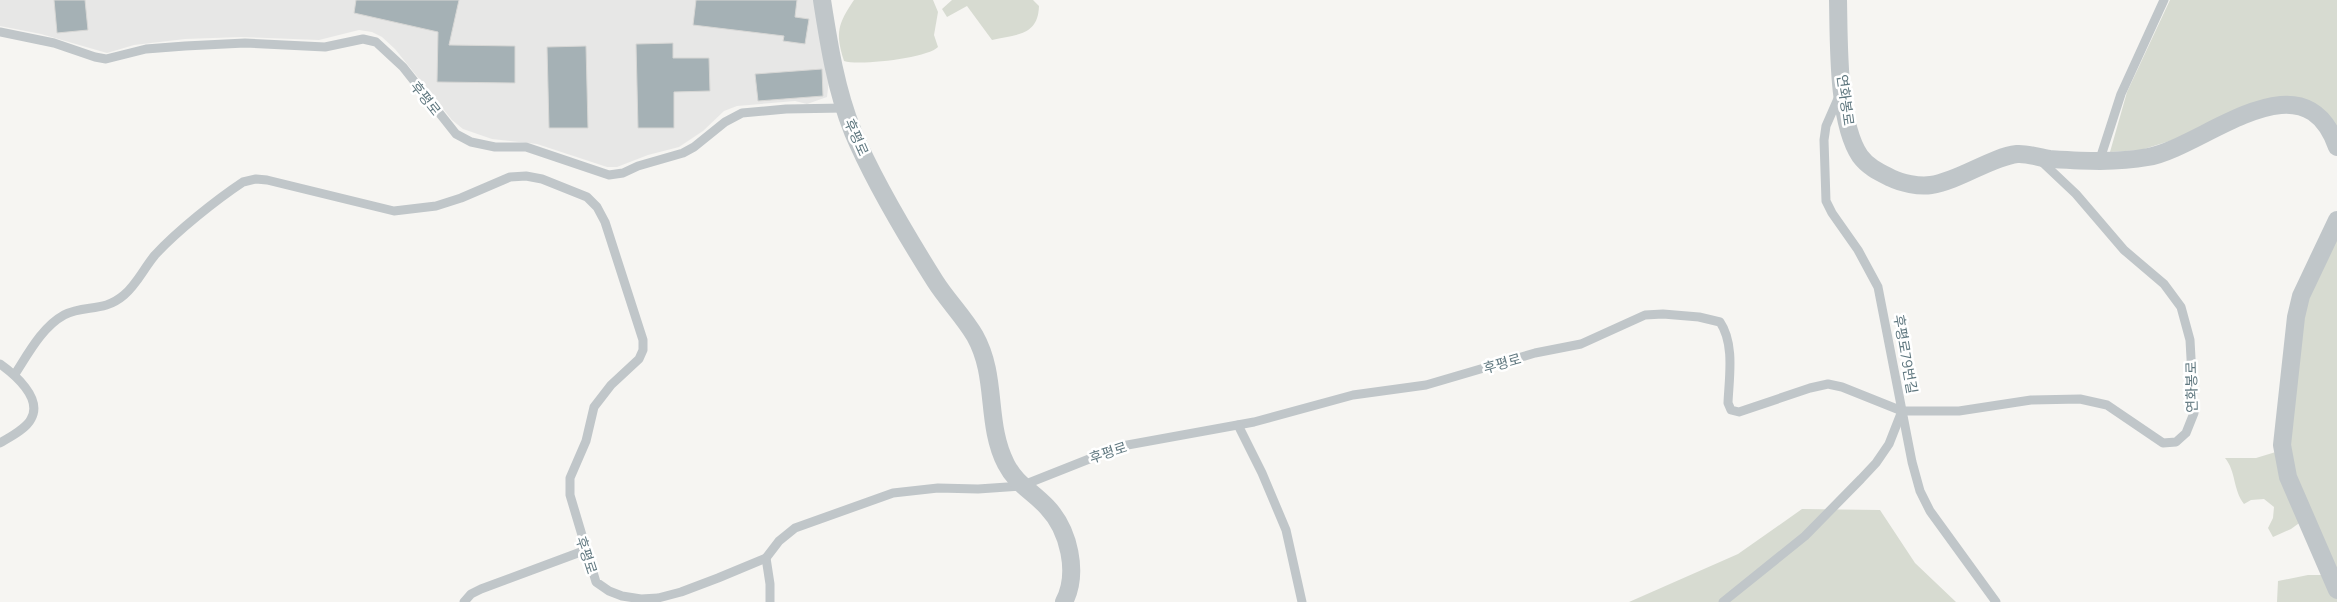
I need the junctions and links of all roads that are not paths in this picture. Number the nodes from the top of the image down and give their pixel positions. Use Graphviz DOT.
graph roads {
  1 [pos="822,0"];
  2 [pos="1838,0"];
  3 [pos="2164,0"];
  4 [pos="0,32"];
  5 [pos="1843,86"];
  6 [pos="844,108"];
  7 [pos="2337,147"];
  8 [pos="2038,158"];
  9 [pos="2099,162"];
  10 [pos="2337,220"];
  11 [pos="0,364"];
  12 [pos="15,374"];
  13 [pos="1902,411"];
  14 [pos="1238,425"];
  15 [pos="0,443"];
  16 [pos="1021,486"];
  17 [pos="586,550"];
  18 [pos="766,558"];
  19 [pos="2337,590"];
  20 [pos="464,602"];
  21 [pos="770,602"];
  22 [pos="1064,602"];
  23 [pos="1302,602"];
  24 [pos="1724,602"];
  25 [pos="1996,602"];
  1 -- 6 [label="street, 후평로"];
  2 -- 5 [label="street, 연화봉로"];
  3 -- 9 [label="lane"];
  4 -- 6 [label="lane, 후평로"];
  5 -- 8 [label="street, 연화봉로"];
  5 -- 13 [label="lane, 후평로79번길"];
  6 -- 16 [label="street, 후평로"];
  7 -- 9 [label="street, 연화봉로"];
  8 -- 9 [label="street, 연화봉로"];
  8 -- 13 [label="lane, 연화봉로"];
  10 -- 19 [label="street"];
  11 -- 12 [label="lane"];
  12 -- 15 [label="lane"];
  12 -- 17 [label="lane, 후평로"];
  13 -- 14 [label="lane, 후평로"];
  13 -- 24 [label="lane, 후평로79번길"];
  13 -- 25 [label="lane"];
  14 -- 16 [label="lane, 후평로"];
  14 -- 23 [label="lane"];
  16 -- 18 [label="lane, 후평로"];
  16 -- 22 [label="street, 후평로"];
  17 -- 18 [label="lane, 후평로"];
  17 -- 20 [label="lane"];
  18 -- 21 [label="lane"];
}
